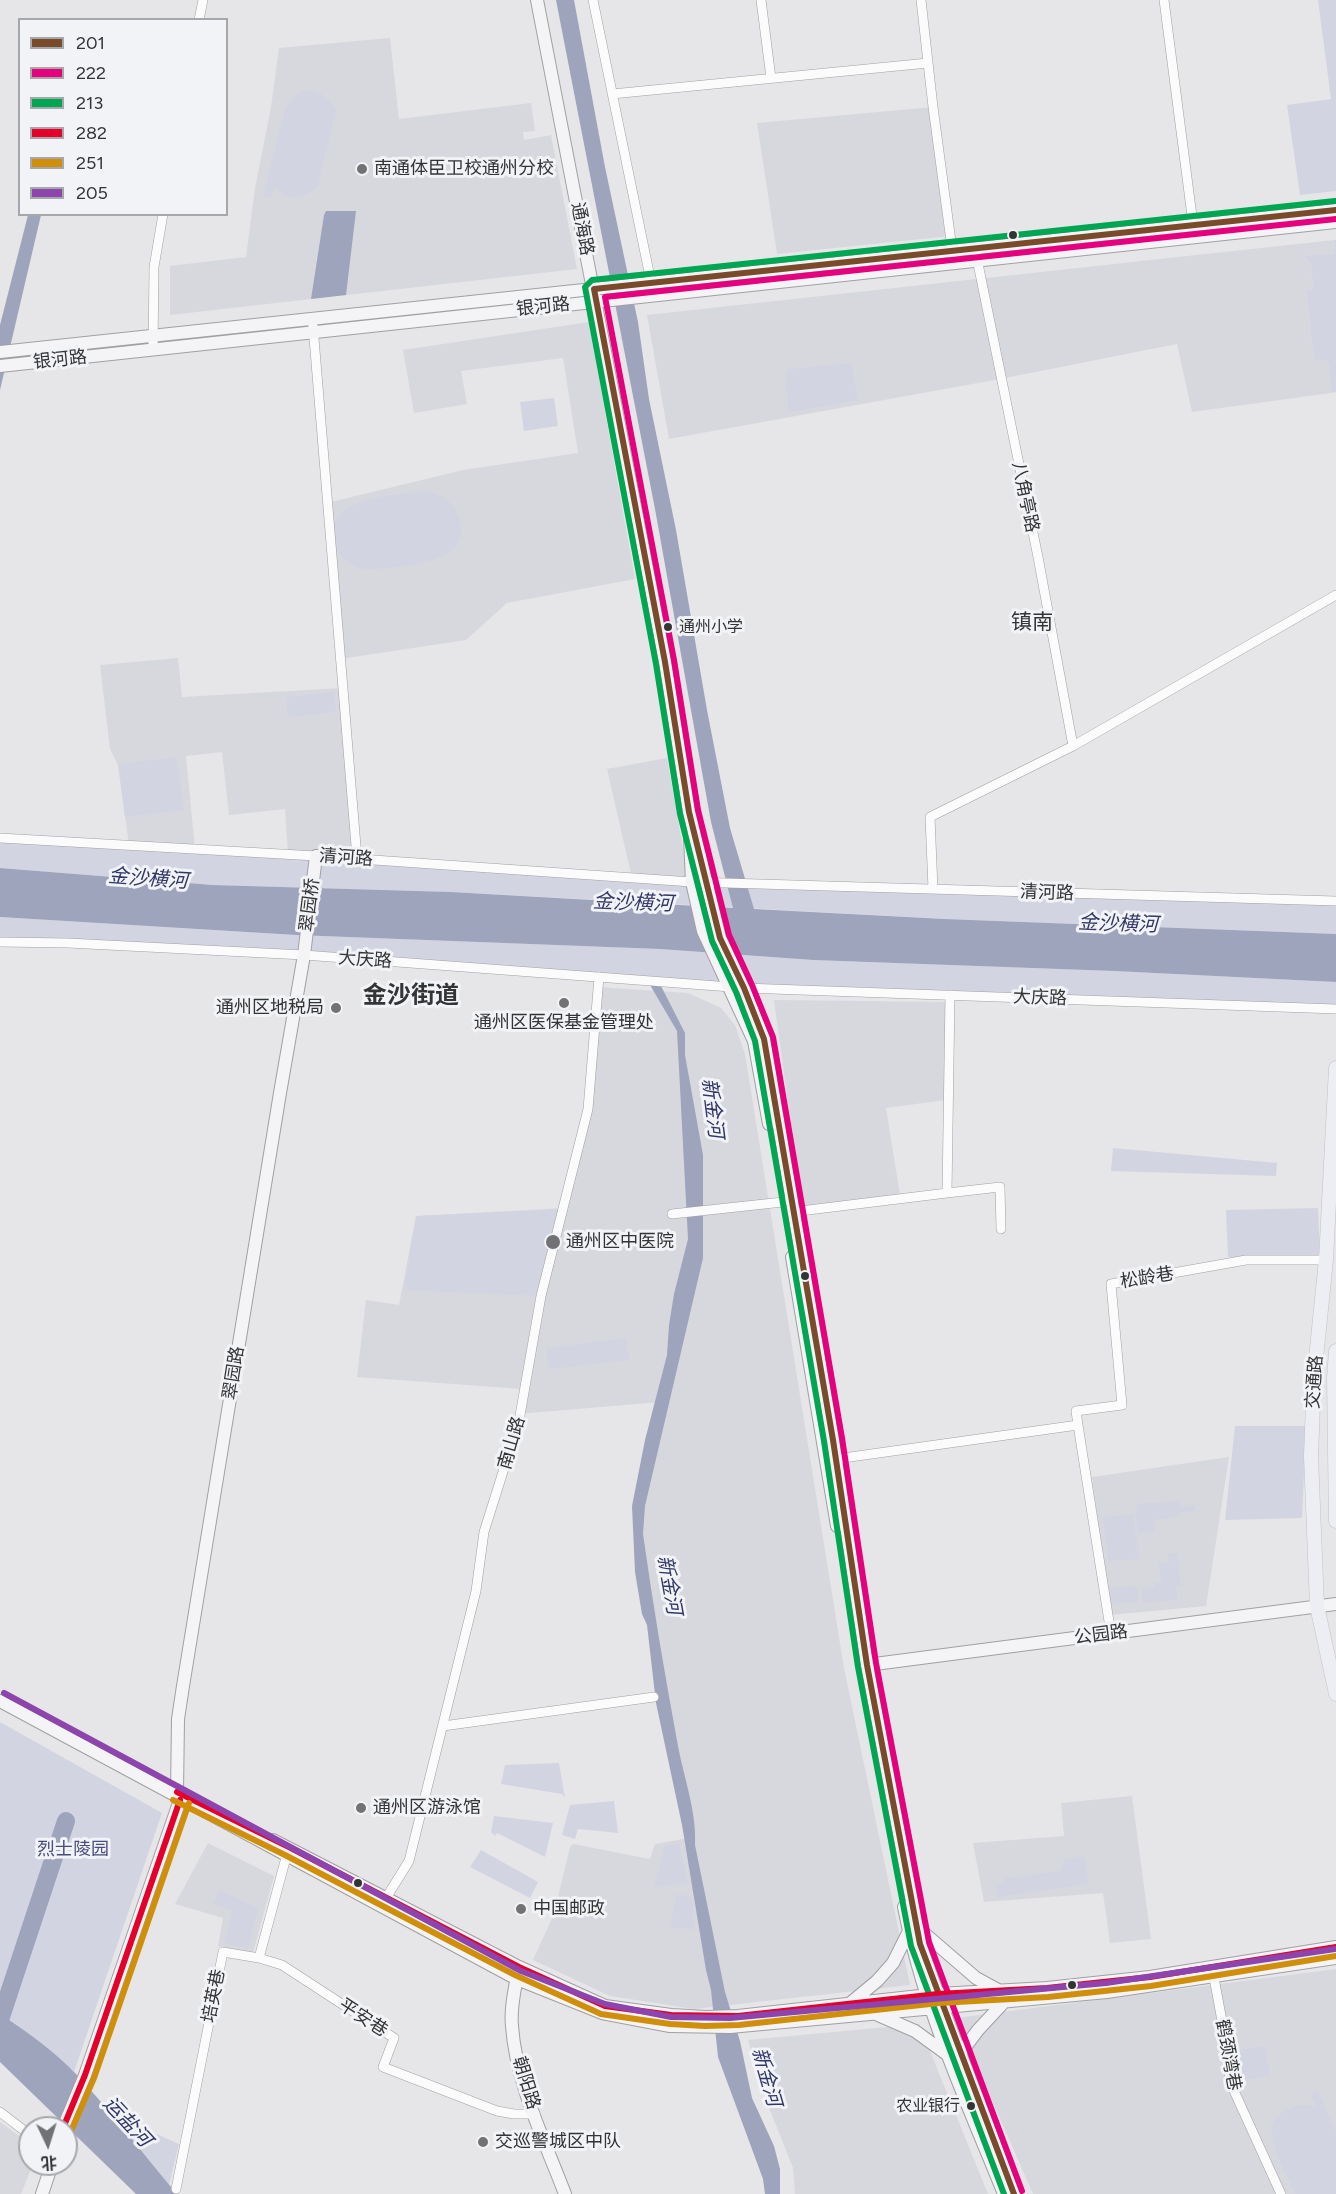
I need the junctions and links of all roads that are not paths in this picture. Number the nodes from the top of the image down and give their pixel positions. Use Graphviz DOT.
graph roads {
  1 [pos="203,0"];
  2 [pos="537,0"];
  3 [pos="593,0"];
  4 [pos="761,0"];
  5 [pos="921,0"];
  6 [pos="1164,0"];
  7 [pos="200,18"];
  8 [pos="928,63"];
  9 [pos="771,78"];
  10 [pos="612,94"];
  11 [pos="1336,210"];
  12 [pos="163,216"];
  13 [pos="1336,222"];
  14 [pos="1193,224"];
  15 [pos="975,255"];
  16 [pos="953,257"];
  17 [pos="654,281"];
  18 [pos="594,295"];
  19 [pos="313,326"];
  20 [pos="153,336"];
  21 [pos="153,349"];
  22 [pos="0,352"];
  23 [pos="0,366"];
  24 [pos="1336,595"];
  25 [pos="1073,746"];
  26 [pos="689,812"];
  27 [pos="0,838"];
  28 [pos="316,856"];
  29 [pos="357,858"];
  30 [pos="692,882"];
  31 [pos="707,883"];
  32 [pos="933,889"];
  33 [pos="1336,901"];
  34 [pos="0,942"];
  35 [pos="304,955"];
  36 [pos="599,977"];
  37 [pos="730,987"];
  38 [pos="744,988"];
  39 [pos="950,995"];
  40 [pos="1336,1009"];
  41 [pos="1336,1068"];
  42 [pos="947,1192"];
  43 [pos="783,1202"];
  44 [pos="792,1212"];
  45 [pos="672,1214"];
  46 [pos="1001,1229"];
  47 [pos="1326,1260"];
  48 [pos="1336,1351"];
  49 [pos="1078,1425"];
  50 [pos="836,1458"];
  51 [pos="1336,1521"];
  52 [pos="1336,1604"];
  53 [pos="1317,1606"];
  54 [pos="1111,1634"];
  55 [pos="867,1665"];
  56 [pos="0,1693"];
  57 [pos="1336,1694"];
  58 [pos="654,1697"];
  59 [pos="0,1701"];
  60 [pos="443,1726"];
  61 [pos="178,1796"];
  62 [pos="288,1852"];
  63 [pos="386,1898"];
  64 [pos="913,1929"];
  65 [pos="1336,1941"];
  66 [pos="1331,1948"];
  67 [pos="259,1958"];
  68 [pos="1336,1958"];
  69 [pos="518,1973"];
  70 [pos="1214,1978"];
  71 [pos="1002,1996"];
  72 [pos="934,2001"];
  73 [pos="848,2005"];
  74 [pos="877,2014"];
  75 [pos="739,2021"];
  76 [pos="954,2055"];
  77 [pos="0,2112"];
  78 [pos="535,2114"];
  79 [pos="68,2116"];
  80 [pos="18,2126"];
  81 [pos="48,2176"];
  82 [pos="176,2189"];
  83 [pos="42,2194"];
  84 [pos="565,2194"];
  85 [pos="1004,2194"];
  86 [pos="1014,2194"];
  87 [pos="1281,2194"];
  1 -- 7 [label="street"];
  2 -- 18 [label="street, 通海路"];
  3 -- 10 [label="street"];
  4 -- 9 [label="street"];
  5 -- 8 [label="street"];
  6 -- 14 [label="street"];
  8 -- 9 [label="street"];
  8 -- 16 [label="street"];
  9 -- 10 [label="street"];
  10 -- 17 [label="street"];
  11 -- 14 [label="street, 银河路"];
  12 -- 20 [label="street"];
  13 -- 15 [label="street, 银河路"];
  14 -- 15 [label="street, 银河路"];
  15 -- 16 [label="street, 银河路"];
  15 -- 25 [label="street, 八角亭路"];
  16 -- 17 [label="street, 银河路"];
  16 -- 18 [label="street, 银河路"];
  17 -- 18 [label="street, 银河路"];
  18 -- 19 [label="street, 银河路"];
  18 -- 26 [label="street, 通海路"];
  19 -- 20 [label="street, 银河路"];
  19 -- 21 [label="street, 银河路"];
  19 -- 29 [label="street"];
  20 -- 21 [label="street"];
  20 -- 22 [label="street, 银河路"];
  21 -- 23 [label="street, 银河路"];
  24 -- 25 [label="street"];
  25 -- 32 [label="street"];
  26 -- 30 [label="street, 通海路"];
  26 -- 31 [label="street, 通海路"];
  27 -- 28 [label="street, 清河路"];
  28 -- 29 [label="street, 清河路"];
  28 -- 35 [label="street, 翠园桥"];
  29 -- 30 [label="street, 清河路"];
  30 -- 31 [label="street, 清河路"];
  30 -- 37 [label="street, 通海路"];
  31 -- 32 [label="street, 清河路"];
  31 -- 38 [label="street, 通海路"];
  32 -- 33 [label="street, 清河路"];
  34 -- 35 [label="street, 大庆路"];
  35 -- 36 [label="street, 大庆路"];
  35 -- 61 [label="street, 翠园路"];
  36 -- 37 [label="street, 大庆路"];
  36 -- 60 [label="street, 南山路"];
  37 -- 38 [label="street, 大庆路"];
  37 -- 43 [label="street, 通海路"];
  38 -- 39 [label="street, 大庆路"];
  38 -- 44 [label="street, 通海路"];
  39 -- 40 [label="street, 大庆路"];
  39 -- 42 [label="street"];
  41 -- 47 [label="main road, 交通路"];
  42 -- 44 [label="street"];
  42 -- 46 [label="street"];
  43 -- 45 [label="street"];
  43 -- 64 [label="street, 通海路"];
  44 -- 50 [label="street, 通海路"];
  47 -- 49 [label="street, 松龄巷"];
  47 -- 53 [label="main road, 交通路"];
  48 -- 51 [label="main road, 交通路"];
  49 -- 50 [label="street"];
  49 -- 54 [label="street"];
  50 -- 55 [label="street, 通海路"];
  52 -- 53 [label="street, 公园路"];
  53 -- 54 [label="street, 公园路"];
  53 -- 57 [label="main road, 交通路"];
  54 -- 55 [label="street, 公园路"];
  55 -- 64 [label="street, 通海路"];
  56 -- 61 [label="street"];
  58 -- 60 [label="street"];
  59 -- 61 [label="street"];
  60 -- 63 [label="street, 南山路"];
  61 -- 62 [label="street"];
  61 -- 79 [label="street, 翠园路"];
  62 -- 63 [label="street"];
  62 -- 67 [label="street"];
  62 -- 69 [label="street"];
  63 -- 69 [label="street"];
  64 -- 71 [label="street"];
  64 -- 72 [label="street"];
  64 -- 73 [label="street"];
  65 -- 66 [label="street"];
  66 -- 71 [label="street"];
  67 -- 78 [label="street, 平安巷"];
  67 -- 82 [label="street, 培英巷"];
  68 -- 70 [label="street"];
  69 -- 75 [label="street"];
  69 -- 78 [label="street, 朝阳路"];
  70 -- 71 [label="street"];
  70 -- 87 [label="street, 鹤颈湾巷"];
  71 -- 72 [label="street"];
  71 -- 76 [label="street"];
  72 -- 73 [label="street"];
  72 -- 74 [label="street"];
  72 -- 76 [label="street"];
  73 -- 75 [label="street"];
  74 -- 75 [label="street"];
  74 -- 76 [label="street"];
  76 -- 85 [label="street"];
  76 -- 86 [label="street"];
  77 -- 80 [label="street"];
  78 -- 84 [label="street, 朝阳路"];
  81 -- 83 [label="street"];
}
